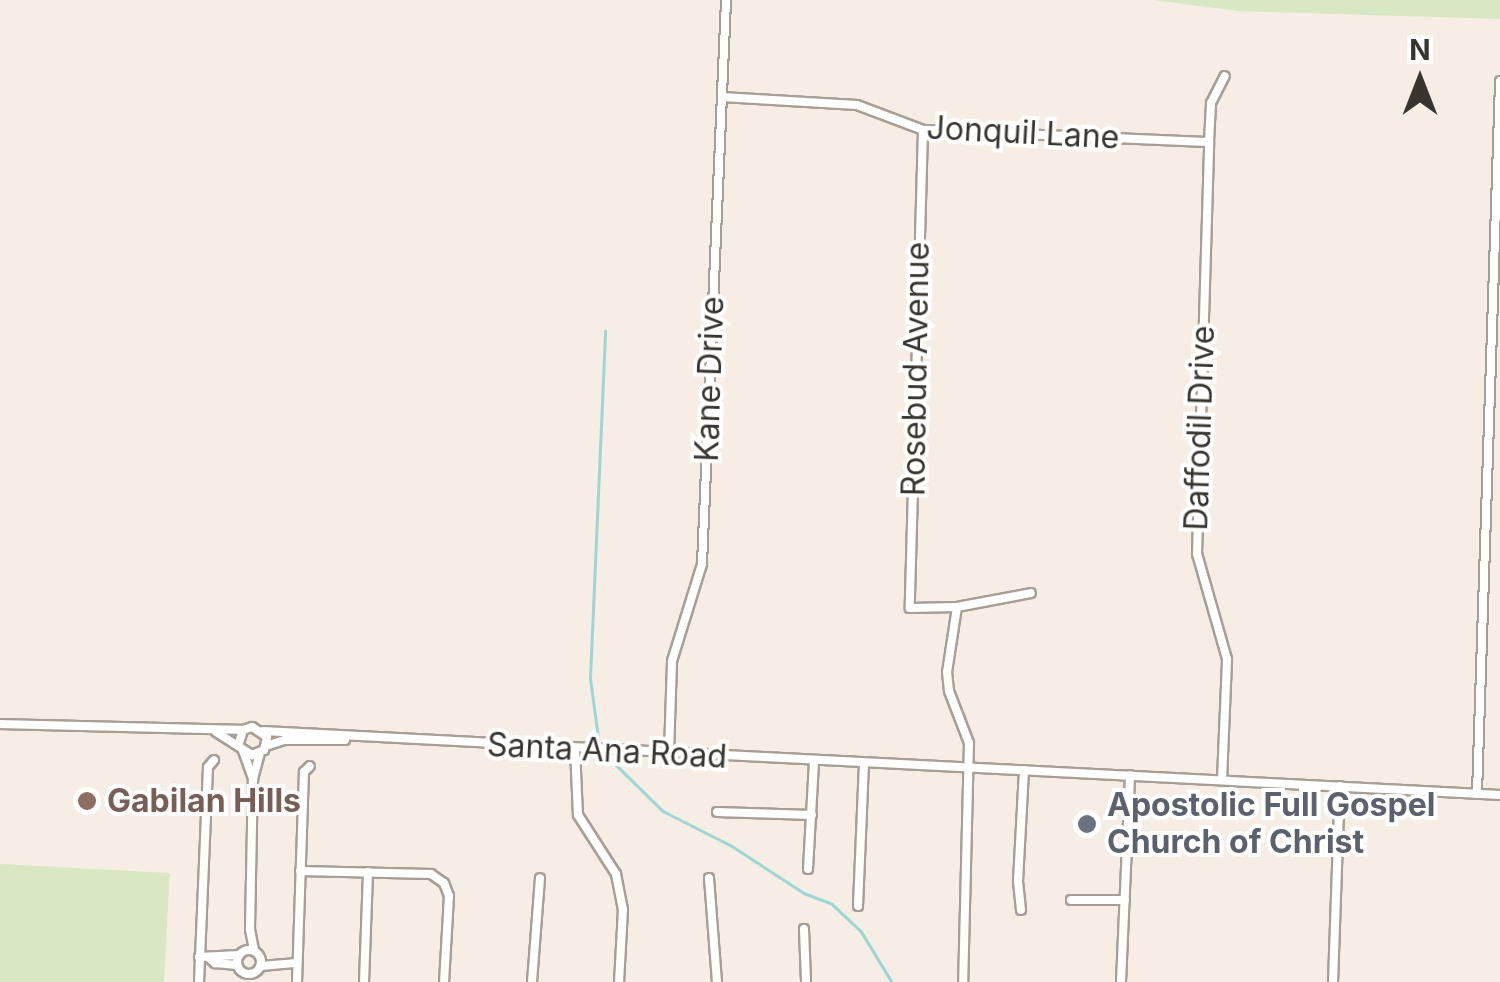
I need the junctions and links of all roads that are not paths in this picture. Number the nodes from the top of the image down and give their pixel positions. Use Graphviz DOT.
graph roads {
  1 [pos="726,0"];
  2 [pos="1225,76"];
  3 [pos="1500,81"];
  4 [pos="722,98"];
  5 [pos="923,130"];
  6 [pos="1208,142"];
  7 [pos="1031,593"];
  8 [pos="957,607"];
  9 [pos="0,724"];
  10 [pos="243,730"];
  11 [pos="263,731"];
  12 [pos="216,732"];
  13 [pos="350,738"];
  14 [pos="241,747"];
  15 [pos="263,749"];
  16 [pos="576,749"];
  17 [pos="669,753"];
  18 [pos="214,760"];
  19 [pos="814,761"];
  20 [pos="864,764"];
  21 [pos="310,766"];
  22 [pos="968,768"];
  23 [pos="1024,770"];
  24 [pos="1130,775"];
  25 [pos="253,779"];
  26 [pos="1222,780"];
  27 [pos="1340,786"];
  28 [pos="1477,794"];
  29 [pos="1500,795"];
  30 [pos="716,812"];
  31 [pos="812,815"];
  32 [pos="808,869"];
  33 [pos="300,871"];
  34 [pos="368,872"];
  35 [pos="540,878"];
  36 [pos="710,878"];
  37 [pos="1071,900"];
  38 [pos="1125,900"];
  39 [pos="858,906"];
  40 [pos="1022,910"];
  41 [pos="804,928"];
  42 [pos="204,958"];
  43 [pos="261,962"];
  44 [pos="292,963"];
  45 [pos="246,966"];
  46 [pos="199,982"];
  47 [pos="297,982"];
  48 [pos="364,982"];
  49 [pos="444,982"];
  50 [pos="532,982"];
  51 [pos="620,982"];
  52 [pos="717,982"];
  53 [pos="806,982"];
  54 [pos="963,982"];
  55 [pos="1122,982"];
  56 [pos="1333,982"];
  1 -- 4 [label="street, Kane Drive"];
  2 -- 6 [label="street, Daffodil Drive"];
  3 -- 28 [label="street"];
  4 -- 5 [label="street, Jonquil Lane"];
  4 -- 17 [label="street, Kane Drive"];
  5 -- 6 [label="street, Jonquil Lane"];
  5 -- 8 [label="street, Rosebud Avenue"];
  6 -- 26 [label="street, Daffodil Drive"];
  7 -- 8 [label="street"];
  8 -- 22 [label="street"];
  9 -- 12 [label="street, Santa Ana Road"];
  10 -- 11 [label="street, Santa Ana Road"];
  10 -- 12 [label="street, Santa Ana Road"];
  10 -- 14 [label="street"];
  11 -- 13 [label="street, Santa Ana Road"];
  11 -- 15 [label="street"];
  12 -- 14 [label="street, Santa Ana Road"];
  13 -- 15 [label="street, Santa Ana Road"];
  13 -- 16 [label="street, Santa Ana Road"];
  14 -- 15 [label="street, Santa Ana Road"];
  14 -- 25 [label="street"];
  15 -- 25 [label="street"];
  16 -- 17 [label="street, Santa Ana Road"];
  16 -- 51 [label="street"];
  17 -- 19 [label="street, Santa Ana Road"];
  18 -- 42 [label="street"];
  19 -- 20 [label="street, Santa Ana Road"];
  19 -- 31 [label="street"];
  20 -- 22 [label="street, Santa Ana Road"];
  20 -- 39 [label="street"];
  21 -- 33 [label="street"];
  22 -- 23 [label="street, Santa Ana Road"];
  22 -- 54 [label="street"];
  23 -- 24 [label="street, Santa Ana Road"];
  23 -- 40 [label="street"];
  24 -- 26 [label="street, Santa Ana Road"];
  24 -- 38 [label="street"];
  25 -- 45 [label="street"];
  26 -- 27 [label="street, Santa Ana Road"];
  27 -- 28 [label="street, Santa Ana Road"];
  27 -- 56 [label="street"];
  28 -- 29 [label="street, Santa Ana Road"];
  30 -- 31 [label="street"];
  31 -- 32 [label="street"];
  33 -- 34 [label="street"];
  33 -- 44 [label="street"];
  34 -- 48 [label="street"];
  34 -- 49 [label="street"];
  35 -- 50 [label="street"];
  36 -- 52 [label="street"];
  37 -- 38 [label="street"];
  38 -- 55 [label="street"];
  41 -- 53 [label="street"];
  42 -- 45 [label="street"];
  42 -- 46 [label="street"];
  43 -- 44 [label="street"];
  43 -- 45 [label="street"];
  43 -- 45 [label="street"];
  44 -- 47 [label="street"];
}
